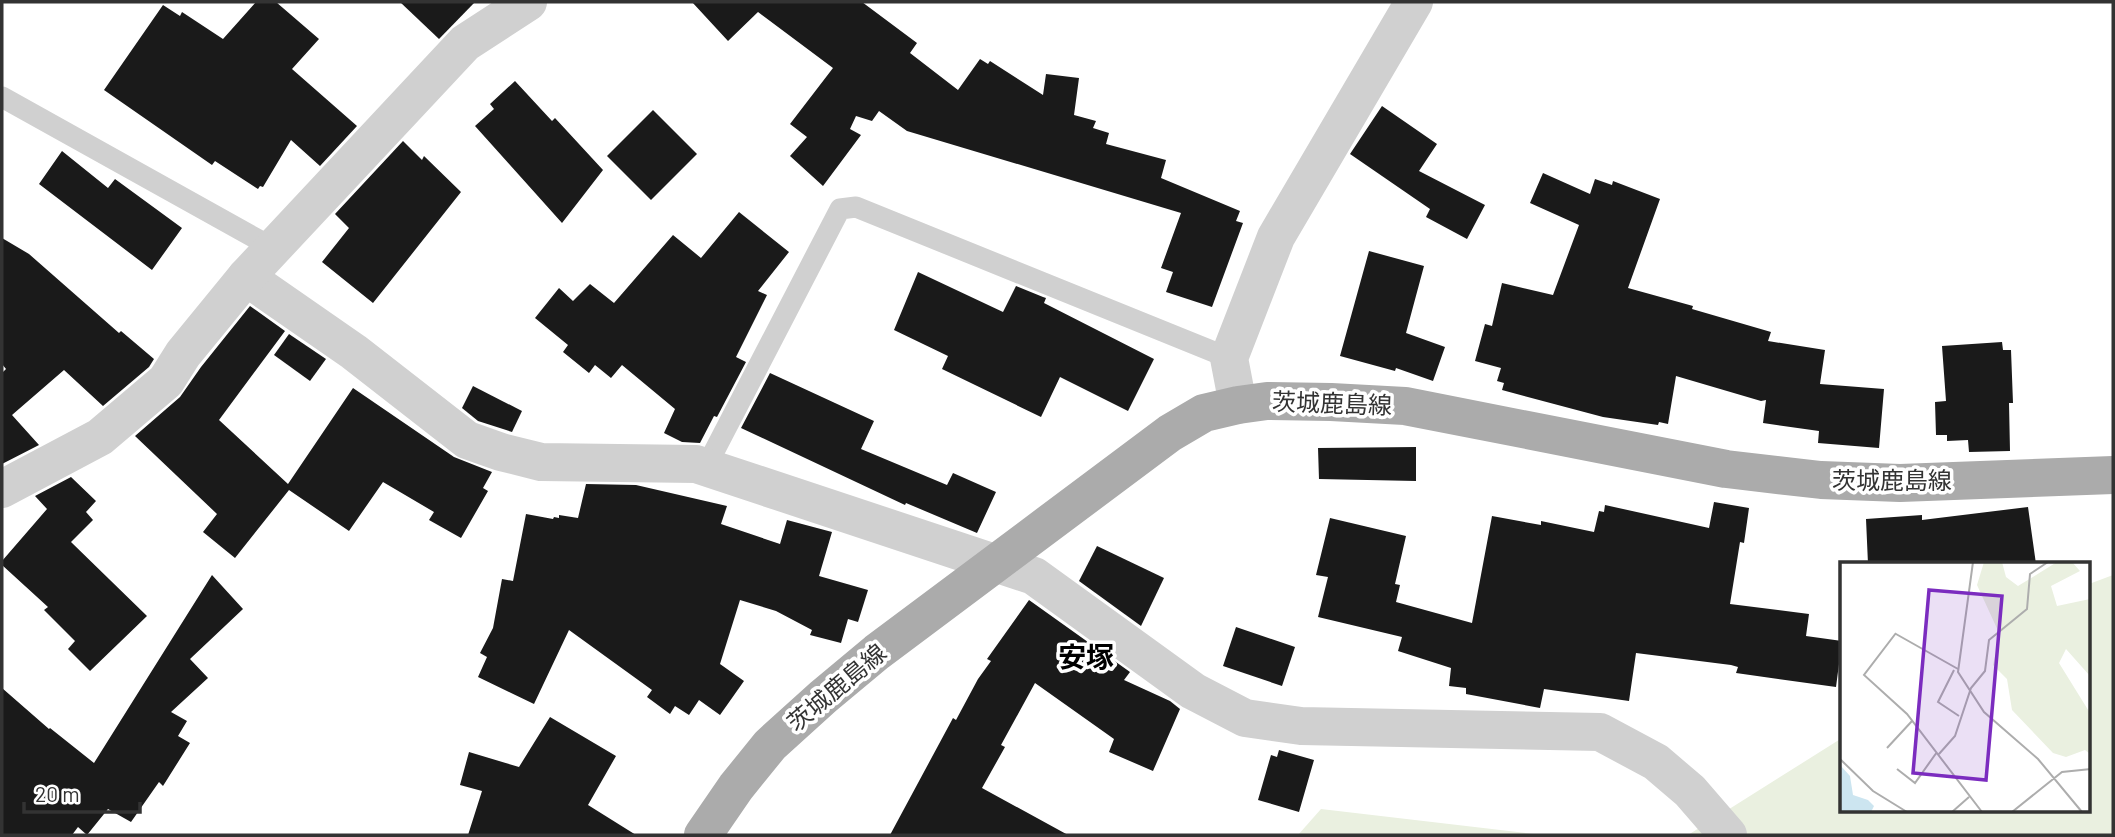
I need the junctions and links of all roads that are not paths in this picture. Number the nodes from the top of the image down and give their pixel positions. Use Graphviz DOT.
graph roads {
  1 [pos="528,2"];
  2 [pos="1414,2"];
  3 [pos="2,97"];
  4 [pos="272,248"];
  5 [pos="246,277"];
  6 [pos="1229,358"];
  7 [pos="1238,405"];
  8 [pos="706,467"];
  9 [pos="2113,475"];
  10 [pos="2,489"];
  11 [pos="997,563"];
  12 [pos="703,835"];
  13 [pos="1728,835"];
  1 -- 4 [label="street"];
  2 -- 6 [label="street"];
  3 -- 4 [label="lane"];
  4 -- 5 [label="street"];
  5 -- 8 [label="street"];
  5 -- 10 [label="street"];
  6 -- 7 [label="street"];
  6 -- 8 [label="lane"];
  7 -- 9 [label="main road, 茨城鹿島線"];
  7 -- 11 [label="main road, 茨城鹿島線"];
  8 -- 11 [label="street"];
  11 -- 12 [label="main road, 茨城鹿島線"];
  11 -- 13 [label="street"];
}
